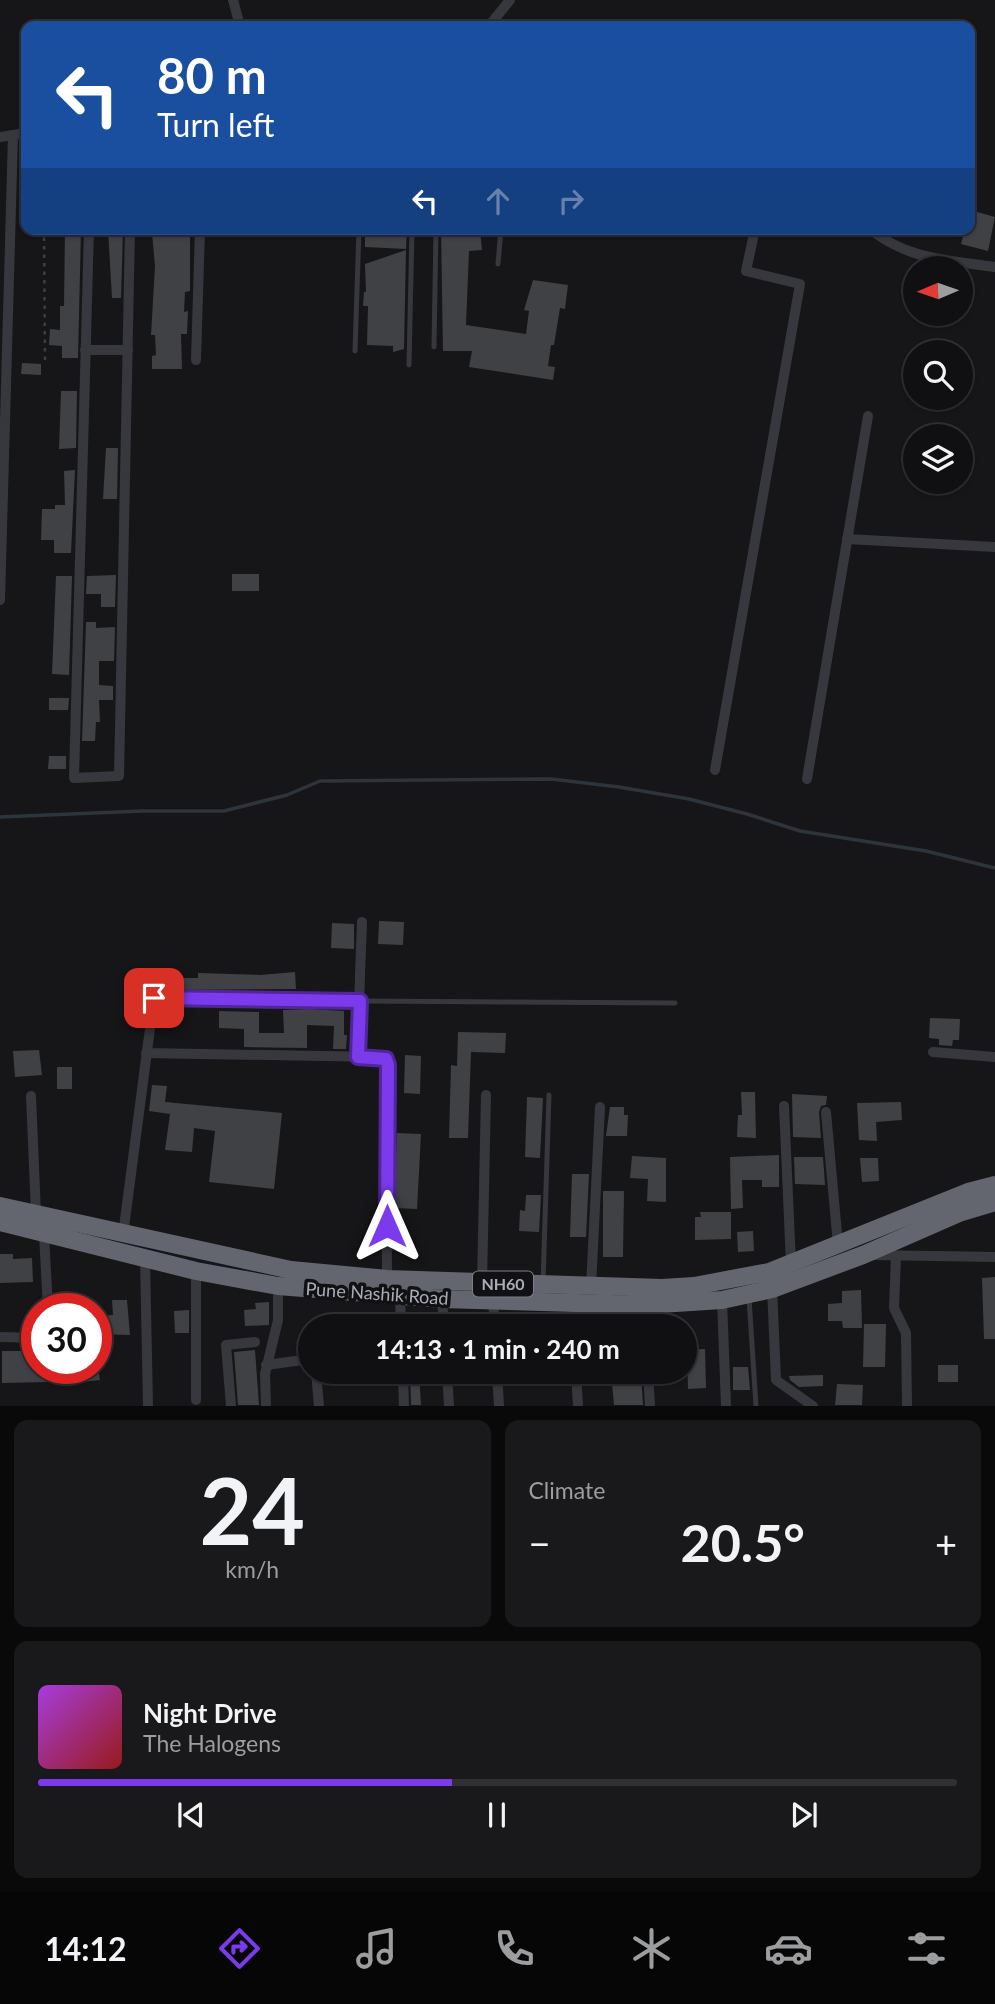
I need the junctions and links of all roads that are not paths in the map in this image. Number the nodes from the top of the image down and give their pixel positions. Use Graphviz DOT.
graph roads {
  1 [pos="233,0"];
  2 [pos="510,0"];
  3 [pos="239,21"];
  4 [pos="493,21"];
  5 [pos="21,134"];
  6 [pos="13,135"];
  7 [pos="0,137"];
  8 [pos="89,235"];
  9 [pos="130,235"];
  10 [pos="200,235"];
  11 [pos="359,235"];
  12 [pos="412,235"];
  13 [pos="436,235"];
  14 [pos="500,235"];
  15 [pos="754,235"];
  16 [pos="877,235"];
  17 [pos="498,264"];
  18 [pos="995,267"];
  19 [pos="433,347"];
  20 [pos="85,350"];
  21 [pos="128,350"];
  22 [pos="355,351"];
  23 [pos="196,360"];
  24 [pos="409,365"];
  25 [pos="868,416"];
  26 [pos="847,539"];
  27 [pos="995,547"];
  28 [pos="0,600"];
  29 [pos="715,770"];
  30 [pos="807,779"];
  31 [pos="362,922"];
  32 [pos="157,975"];
  33 [pos="154,998"];
  34 [pos="360,1001"];
  35 [pos="675,1003"];
  36 [pos="933,1052"];
  37 [pos="146,1053"];
  38 [pos="358,1057"];
  39 [pos="995,1057"];
  40 [pos="486,1095"];
  41 [pos="549,1095"];
  42 [pos="31,1096"];
  43 [pos="785,1106"];
  44 [pos="600,1107"];
  45 [pos="826,1112"];
  46 [pos="995,1185"];
  47 [pos="995,1202"];
  48 [pos="0,1206"];
  49 [pos="36,1214"];
  50 [pos="0,1222"];
  51 [pos="44,1234"];
  52 [pos="122,1235"];
  53 [pos="838,1245"];
  54 [pos="863,1255"];
  55 [pos="896,1256"];
  56 [pos="995,1256"];
  57 [pos="145,1258"];
  58 [pos="792,1264"];
  59 [pos="197,1271"];
  60 [pos="387,1279"];
  61 [pos="771,1281"];
  62 [pos="482,1283"];
  63 [pos="543,1285"];
  64 [pos="278,1286"];
  65 [pos="591,1287"];
  66 [pos="47,1293"];
  67 [pos="749,1295"];
  68 [pos="400,1296"];
  69 [pos="442,1299"];
  70 [pos="722,1300"];
  71 [pos="493,1301"];
  72 [pos="573,1304"];
  73 [pos="644,1305"];
  74 [pos="401,1314"];
  75 [pos="443,1314"];
  76 [pos="494,1314"];
  77 [pos="573,1314"];
  78 [pos="644,1314"];
  79 [pos="0,1336"];
  80 [pos="21,1337"];
  81 [pos="255,1342"];
  82 [pos="298,1361"];
  83 [pos="266,1365"];
  84 [pos="317,1384"];
  85 [pos="403,1384"];
  86 [pos="448,1384"];
  87 [pos="498,1384"];
  88 [pos="577,1384"];
  89 [pos="649,1384"];
  90 [pos="196,1400"];
  91 [pos="148,1405"];
  92 [pos="231,1405"];
  93 [pos="266,1405"];
  94 [pos="319,1405"];
  95 [pos="404,1405"];
  96 [pos="449,1405"];
  97 [pos="499,1405"];
  98 [pos="578,1405"];
  99 [pos="650,1405"];
  100 [pos="726,1405"];
  101 [pos="756,1405"];
  102 [pos="813,1405"];
  103 [pos="907,1405"];
  1 -- 3 [label="street"];
  2 -- 4 [label="street"];
  5 -- 6 [label="street"];
  6 -- 7 [label="street"];
  6 -- 28 [label="street"];
  8 -- 20 [label="street"];
  9 -- 21 [label="street"];
  10 -- 23 [label="street"];
  11 -- 22 [label="lane"];
  12 -- 24 [label="lane"];
  13 -- 19 [label="lane"];
  14 -- 17 [label="lane"];
  15 -- 29 [label="street"];
  16 -- 18 [label="street"];
  20 -- 21 [label="street"];
  20 -- 21 [label="street"];
  25 -- 26 [label="street"];
  26 -- 27 [label="street"];
  26 -- 30 [label="street"];
  31 -- 34 [label="street"];
  32 -- 33 [label="street"];
  33 -- 34 [label="street"];
  33 -- 37 [label="street"];
  34 -- 35 [label="lane"];
  34 -- 38 [label="street"];
  36 -- 39 [label="street"];
  37 -- 38 [label="street"];
  37 -- 52 [label="street"];
  38 -- 60 [label="street"];
  40 -- 62 [label="street"];
  41 -- 63 [label="lane"];
  42 -- 49 [label="street"];
  43 -- 58 [label="street"];
  44 -- 65 [label="street"];
  45 -- 53 [label="street"];
  46 -- 53 [label="highway, Pune Nashik Road / NH60"];
  47 -- 54 [label="highway, Pune Nashik Road / NH60"];
  48 -- 49 [label="highway, Pune Nashik Road / NH60"];
  49 -- 52 [label="highway, Pune Nashik Road / NH60"];
  50 -- 51 [label="highway, Pune Nashik Road / NH60"];
  51 -- 57 [label="highway, Pune Nashik Road / NH60"];
  51 -- 66 [label="street"];
  52 -- 60 [label="highway, Pune Nashik Road / NH60"];
  53 -- 58 [label="highway, Pune Nashik Road / NH60"];
  54 -- 55 [label="street"];
  54 -- 61 [label="highway, Pune Nashik Road / NH60"];
  55 -- 56 [label="street"];
  55 -- 103 [label="street"];
  57 -- 59 [label="highway, Pune Nashik Road / NH60"];
  57 -- 91 [label="street"];
  58 -- 61 [label="highway, Pune Nashik Road / NH60"];
  59 -- 64 [label="highway, Pune Nashik Road / NH60"];
  59 -- 90 [label="street"];
  60 -- 62 [label="highway, Pune Nashik Road / NH60"];
  61 -- 65 [label="highway, Pune Nashik Road / NH60"];
  61 -- 67 [label="highway, Pune Nashik Road / NH60"];
  61 -- 102 [label="street"];
  62 -- 63 [label="highway, Pune Nashik Road / NH60"];
  63 -- 65 [label="highway, Pune Nashik Road / NH60"];
  64 -- 68 [label="highway, Pune Nashik Road / NH60"];
  64 -- 83 [label="street"];
  67 -- 70 [label="highway, Pune Nashik Road / NH60"];
  67 -- 101 [label="lane"];
  68 -- 69 [label="highway, Pune Nashik Road / NH60"];
  68 -- 74 [label="street"];
  69 -- 71 [label="highway, Pune Nashik Road / NH60"];
  69 -- 75 [label="street"];
  70 -- 73 [label="highway, Pune Nashik Road / NH60"];
  70 -- 100 [label="street"];
  71 -- 72 [label="highway, Pune Nashik Road / NH60"];
  71 -- 76 [label="street"];
  72 -- 73 [label="highway, Pune Nashik Road / NH60"];
  72 -- 77 [label="street"];
  73 -- 78 [label="street"];
  79 -- 80 [label="street"];
  81 -- 92 [label="street"];
  82 -- 83 [label="street"];
  83 -- 93 [label="street"];
  84 -- 94 [label="street"];
  85 -- 95 [label="street"];
  86 -- 96 [label="street"];
  87 -- 97 [label="street"];
  88 -- 98 [label="street"];
  89 -- 99 [label="street"];
}
